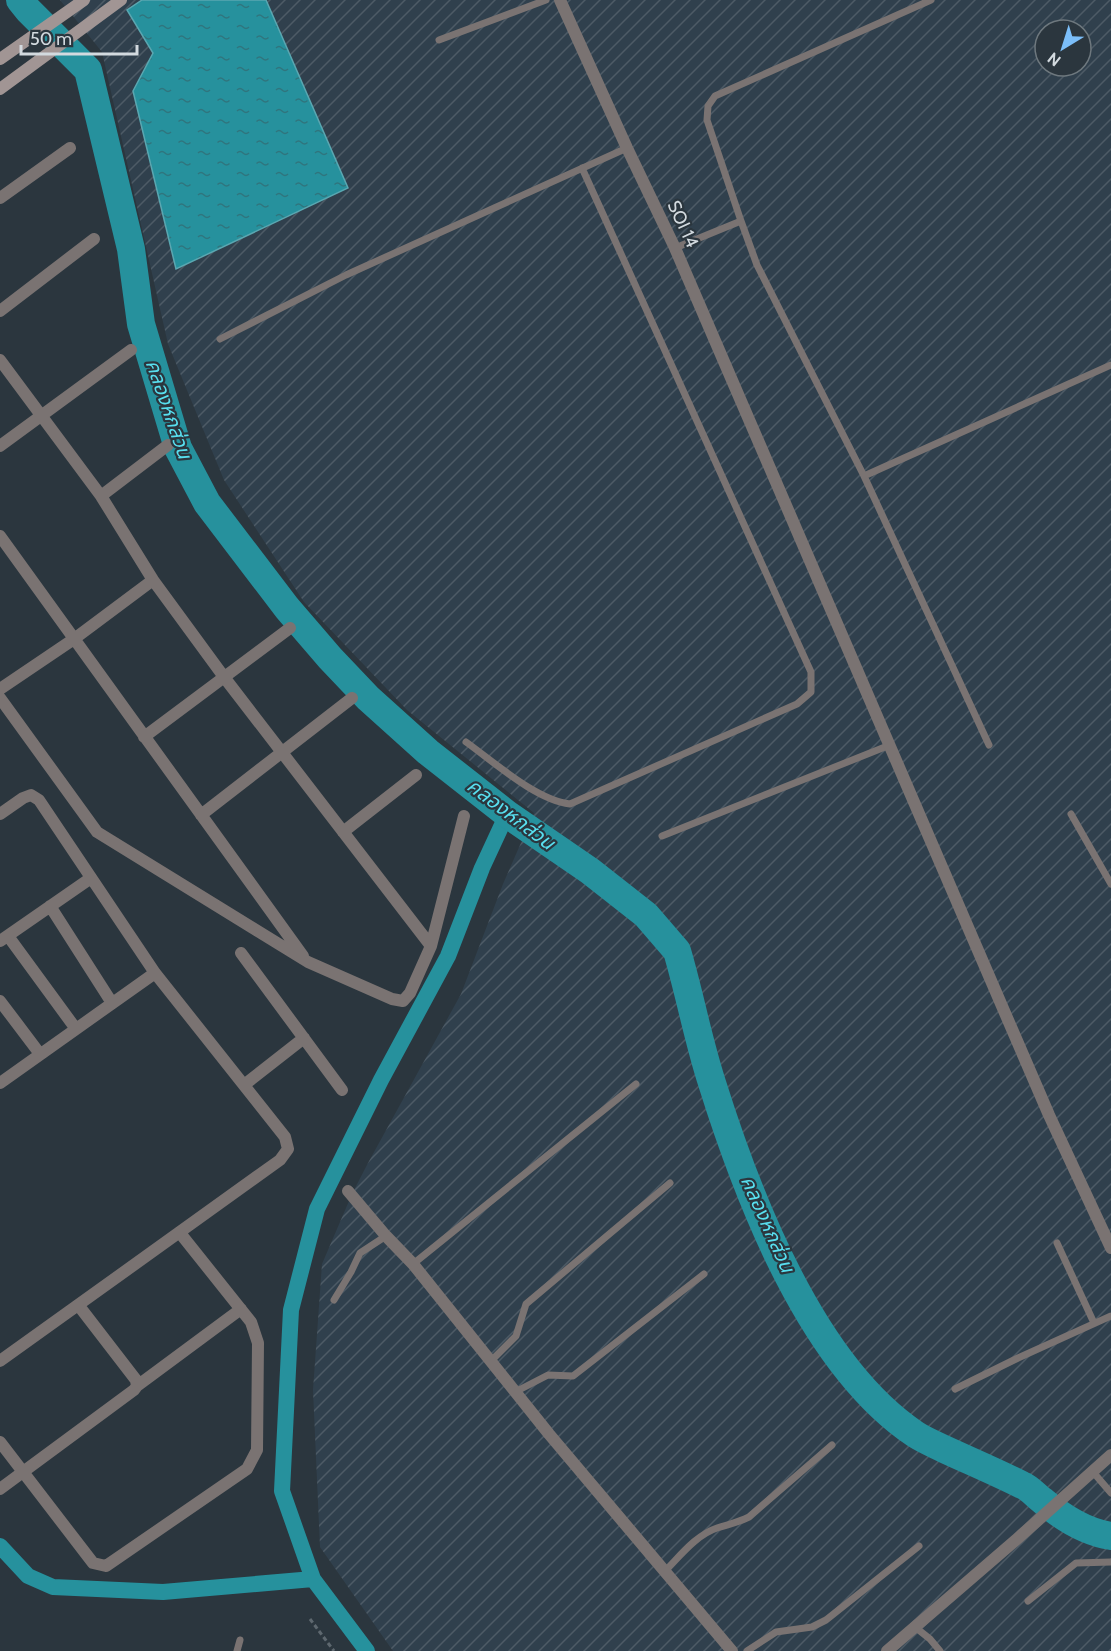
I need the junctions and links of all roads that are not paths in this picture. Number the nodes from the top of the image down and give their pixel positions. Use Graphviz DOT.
graph roads {
  1 [pos="121,0"];
  2 [pos="546,0"];
  3 [pos="560,0"];
  4 [pos="931,0"];
  5 [pos="79,4"];
  6 [pos="440,40"];
  7 [pos="0,59"];
  8 [pos="0,89"];
  9 [pos="70,148"];
  10 [pos="627,148"];
  11 [pos="582,168"];
  12 [pos="0,198"];
  13 [pos="741,221"];
  14 [pos="94,238"];
  15 [pos="675,248"];
  16 [pos="0,311"];
  17 [pos="220,339"];
  18 [pos="130,350"];
  19 [pos="0,360"];
  20 [pos="1111,365"];
  21 [pos="41,415"];
  22 [pos="168,445"];
  23 [pos="0,446"];
  24 [pos="864,476"];
  25 [pos="101,496"];
  26 [pos="0,536"];
  27 [pos="153,580"];
  28 [pos="290,628"];
  29 [pos="74,639"];
  30 [pos="225,676"];
  31 [pos="0,689"];
  32 [pos="0,698"];
  33 [pos="352,698"];
  34 [pos="144,737"];
  35 [pos="466,742"];
  36 [pos="890,745"];
  37 [pos="989,745"];
  38 [pos="282,753"];
  39 [pos="416,775"];
  40 [pos="0,814"];
  41 [pos="1071,814"];
  42 [pos="201,815"];
  43 [pos="464,816"];
  44 [pos="343,832"];
  45 [pos="662,836"];
  46 [pos="91,878"];
  47 [pos="1111,884"];
  48 [pos="50,906"];
  49 [pos="4,938"];
  50 [pos="430,946"];
  51 [pos="242,953"];
  52 [pos="308,962"];
  53 [pos="155,973"];
  54 [pos="0,1001"];
  55 [pos="112,1003"];
  56 [pos="76,1029"];
  57 [pos="304,1038"];
  58 [pos="40,1054"];
  59 [pos="0,1083"];
  60 [pos="636,1084"];
  61 [pos="244,1085"];
  62 [pos="342,1090"];
  63 [pos="670,1183"];
  64 [pos="348,1191"];
  65 [pos="180,1233"];
  66 [pos="386,1236"];
  67 [pos="1057,1243"];
  68 [pos="1111,1248"];
  69 [pos="413,1264"];
  70 [pos="704,1274"];
  71 [pos="334,1300"];
  72 [pos="79,1306"];
  73 [pos="241,1309"];
  74 [pos="1111,1316"];
  75 [pos="1094,1323"];
  76 [pos="0,1361"];
  77 [pos="489,1362"];
  78 [pos="137,1386"];
  79 [pos="955,1389"];
  80 [pos="514,1392"];
  81 [pos="0,1442"];
  82 [pos="832,1445"];
  83 [pos="1111,1455"];
  84 [pos="22,1473"];
  85 [pos="1089,1475"];
  86 [pos="0,1490"];
  87 [pos="1111,1493"];
  88 [pos="919,1546"];
  89 [pos="1111,1562"];
  90 [pos="665,1571"];
  91 [pos="1028,1601"];
  92 [pos="915,1627"];
  93 [pos="240,1640"];
  94 [pos="724,1648"];
  95 [pos="237,1651"];
  96 [pos="747,1651"];
  97 [pos="887,1651"];
  98 [pos="940,1651"];
  1 -- 8 [label="main road"];
  2 -- 6 [label="lane"];
  3 -- 10 [label="street, SOI 14"];
  4 -- 13 [label="lane"];
  5 -- 7 [label="main road"];
  9 -- 12 [label="street"];
  10 -- 11 [label="lane"];
  10 -- 15 [label="street, SOI 14"];
  11 -- 17 [label="lane"];
  11 -- 35 [label="lane"];
  13 -- 15 [label="lane"];
  13 -- 24 [label="lane"];
  14 -- 16 [label="street"];
  15 -- 36 [label="street, SOI 14"];
  18 -- 21 [label="street"];
  19 -- 21 [label="street"];
  20 -- 24 [label="lane"];
  21 -- 23 [label="street"];
  21 -- 25 [label="street"];
  22 -- 25 [label="street"];
  24 -- 37 [label="lane"];
  25 -- 27 [label="street"];
  26 -- 29 [label="street"];
  27 -- 29 [label="street"];
  27 -- 30 [label="street"];
  28 -- 30 [label="street"];
  29 -- 31 [label="street"];
  29 -- 34 [label="street"];
  30 -- 34 [label="street"];
  30 -- 38 [label="street"];
  32 -- 52 [label="street"];
  33 -- 38 [label="street"];
  34 -- 42 [label="street"];
  36 -- 45 [label="lane"];
  36 -- 68 [label="street, SOI 14"];
  38 -- 42 [label="street"];
  38 -- 44 [label="street"];
  39 -- 44 [label="street"];
  40 -- 46 [label="street"];
  41 -- 47 [label="lane"];
  42 -- 52 [label="street"];
  43 -- 50 [label="street"];
  44 -- 50 [label="street"];
  46 -- 48 [label="street"];
  46 -- 53 [label="street"];
  48 -- 49 [label="street"];
  48 -- 55 [label="street"];
  49 -- 56 [label="street"];
  50 -- 52 [label="street"];
  51 -- 57 [label="street"];
  53 -- 55 [label="street"];
  53 -- 61 [label="street"];
  54 -- 58 [label="street"];
  55 -- 56 [label="street"];
  56 -- 58 [label="street"];
  57 -- 61 [label="street"];
  57 -- 62 [label="street"];
  58 -- 59 [label="street"];
  60 -- 69 [label="lane"];
  61 -- 65 [label="street"];
  63 -- 77 [label="lane"];
  64 -- 66 [label="street"];
  65 -- 72 [label="street"];
  65 -- 73 [label="street"];
  66 -- 69 [label="street"];
  66 -- 71 [label="lane"];
  67 -- 75 [label="lane"];
  69 -- 77 [label="street"];
  70 -- 80 [label="lane"];
  72 -- 76 [label="street"];
  72 -- 78 [label="street"];
  73 -- 78 [label="street"];
  73 -- 84 [label="street"];
  74 -- 75 [label="lane"];
  75 -- 79 [label="lane"];
  77 -- 80 [label="street"];
  78 -- 84 [label="street"];
  80 -- 90 [label="street"];
  81 -- 84 [label="street"];
  82 -- 90 [label="lane"];
  83 -- 85 [label="street"];
  84 -- 86 [label="street"];
  85 -- 87 [label="lane"];
  85 -- 92 [label="street"];
  88 -- 96 [label="lane"];
  89 -- 91 [label="lane"];
  90 -- 94 [label="street"];
  92 -- 97 [label="street"];
  92 -- 98 [label="lane"];
  93 -- 95 [label="lane"];
}
